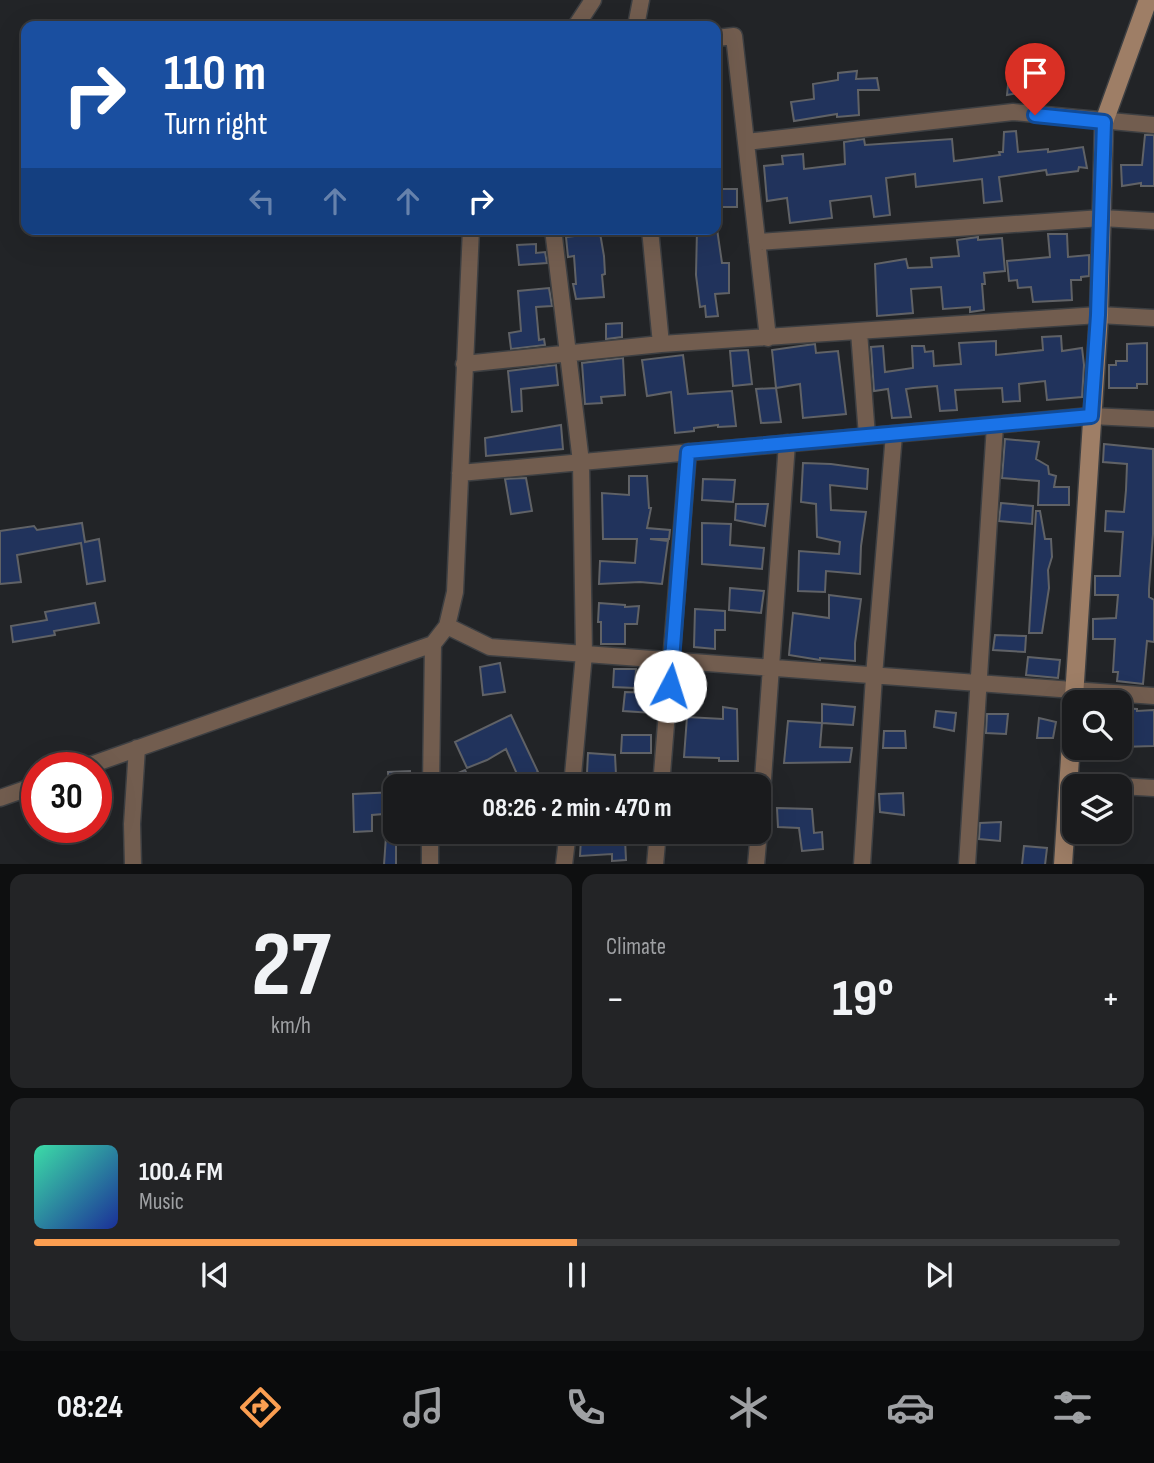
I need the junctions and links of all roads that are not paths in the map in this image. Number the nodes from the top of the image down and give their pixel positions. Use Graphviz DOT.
graph roads {
  1 [pos="593,0"];
  2 [pos="641,0"];
  3 [pos="1148,0"];
  4 [pos="579,21"];
  5 [pos="637,21"];
  6 [pos="721,37"];
  7 [pos="1104,122"];
  8 [pos="1154,125"];
  9 [pos="746,142"];
  10 [pos="1102,218"];
  11 [pos="1154,221"];
  12 [pos="471,235"];
  13 [pos="554,235"];
  14 [pos="651,235"];
  15 [pos="757,242"];
  16 [pos="1098,315"];
  17 [pos="1154,318"];
  18 [pos="859,332"];
  19 [pos="768,338"];
  20 [pos="661,344"];
  21 [pos="568,354"];
  22 [pos="464,363"];
  23 [pos="1091,416"];
  24 [pos="1154,419"];
  25 [pos="995,425"];
  26 [pos="894,434"];
  27 [pos="867,436"];
  28 [pos="787,443"];
  29 [pos="688,452"];
  30 [pos="581,462"];
  31 [pos="460,473"];
  32 [pos="447,626"];
  33 [pos="433,644"];
  34 [pos="584,654"];
  35 [pos="672,661"];
  36 [pos="772,668"];
  37 [pos="874,676"];
  38 [pos="979,684"];
  39 [pos="1062,690"];
  40 [pos="1074,690"];
  41 [pos="1132,695"];
  42 [pos="1154,696"];
  43 [pos="137,748"];
  44 [pos="112,757"];
  45 [pos="431,774"];
  46 [pos="573,774"];
  47 [pos="663,774"];
  48 [pos="764,774"];
  49 [pos="1132,787"];
  50 [pos="1154,788"];
  51 [pos="21,791"];
  52 [pos="0,799"];
  53 [pos="430,844"];
  54 [pos="566,844"];
  55 [pos="656,844"];
  56 [pos="758,844"];
  57 [pos="1064,844"];
  58 [pos="134,864"];
  59 [pos="430,864"];
  60 [pos="564,864"];
  61 [pos="655,864"];
  62 [pos="756,864"];
  63 [pos="862,864"];
  64 [pos="967,864"];
  65 [pos="1063,864"];
  1 -- 4 [label="street"];
  2 -- 5 [label="street"];
  3 -- 7 [label="street"];
  6 -- 9 [label="street"];
  7 -- 8 [label="street"];
  7 -- 9 [label="street"];
  7 -- 10 [label="street"];
  9 -- 15 [label="street"];
  10 -- 11 [label="street"];
  10 -- 15 [label="street"];
  10 -- 16 [label="street"];
  12 -- 22 [label="street"];
  13 -- 21 [label="street"];
  14 -- 20 [label="street"];
  15 -- 19 [label="street"];
  16 -- 17 [label="street"];
  16 -- 18 [label="street"];
  16 -- 23 [label="street"];
  18 -- 19 [label="street"];
  18 -- 27 [label="street"];
  19 -- 20 [label="street"];
  20 -- 21 [label="street"];
  21 -- 22 [label="street"];
  21 -- 30 [label="street"];
  22 -- 31 [label="street"];
  23 -- 24 [label="street"];
  23 -- 25 [label="street"];
  23 -- 40 [label="street"];
  25 -- 26 [label="street"];
  25 -- 38 [label="street"];
  26 -- 27 [label="street"];
  26 -- 37 [label="street"];
  27 -- 28 [label="street"];
  28 -- 29 [label="street"];
  28 -- 36 [label="street"];
  29 -- 30 [label="street"];
  29 -- 35 [label="street"];
  30 -- 31 [label="street"];
  30 -- 34 [label="street"];
  31 -- 32 [label="street"];
  32 -- 33 [label="street"];
  32 -- 34 [label="street"];
  33 -- 43 [label="street"];
  33 -- 45 [label="street"];
  34 -- 35 [label="street"];
  34 -- 46 [label="street"];
  35 -- 36 [label="street"];
  35 -- 47 [label="street"];
  36 -- 37 [label="street"];
  36 -- 48 [label="street"];
  37 -- 38 [label="street"];
  37 -- 63 [label="street"];
  38 -- 39 [label="street"];
  38 -- 64 [label="street"];
  41 -- 42 [label="street"];
  43 -- 44 [label="street"];
  43 -- 58 [label="street"];
  49 -- 50 [label="street"];
  51 -- 52 [label="street"];
  53 -- 59 [label="street"];
  54 -- 60 [label="street"];
  55 -- 61 [label="street"];
  56 -- 62 [label="street"];
  57 -- 65 [label="street"];
}
